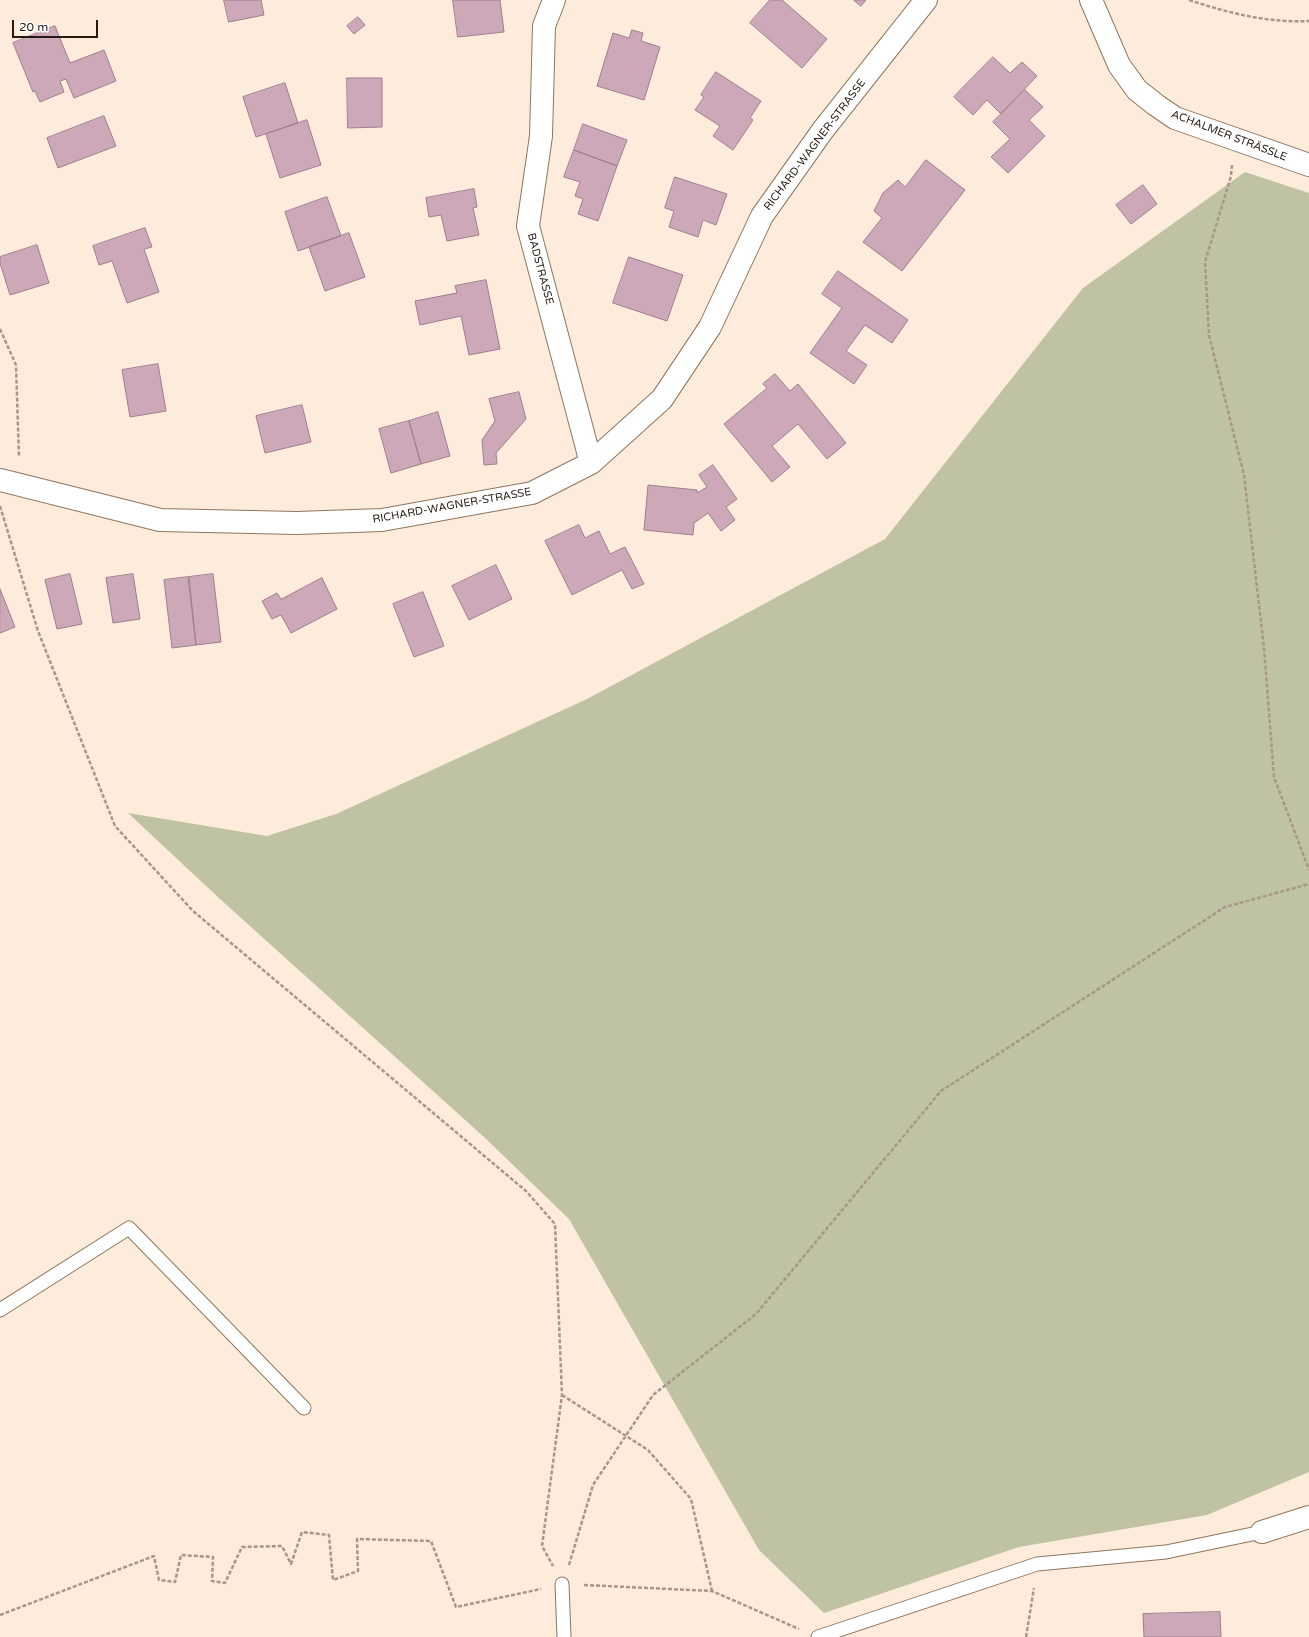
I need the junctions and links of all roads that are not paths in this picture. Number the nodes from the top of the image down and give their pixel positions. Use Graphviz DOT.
graph roads {
  1 [pos="554,0"];
  2 [pos="926,0"];
  3 [pos="1091,0"];
  4 [pos="1309,165"];
  5 [pos="591,463"];
  6 [pos="10,482"];
  7 [pos="0,1310"];
  8 [pos="304,1408"];
  9 [pos="1309,1517"];
  10 [pos="1262,1532"];
  11 [pos="562,1584"];
  12 [pos="564,1637"];
  13 [pos="818,1637"];
  1 -- 5 [label="street, BADSTRASSE"];
  2 -- 5 [label="street, RICHARD-WAGNER-STRASSE"];
  3 -- 4 [label="street, ACHALMER STRÄSSLE"];
  5 -- 6 [label="street, RICHARD-WAGNER-STRASSE"];
  7 -- 8 [label="lane"];
  9 -- 10 [label="street"];
  10 -- 13 [label="lane"];
  11 -- 12 [label="lane"];
}
